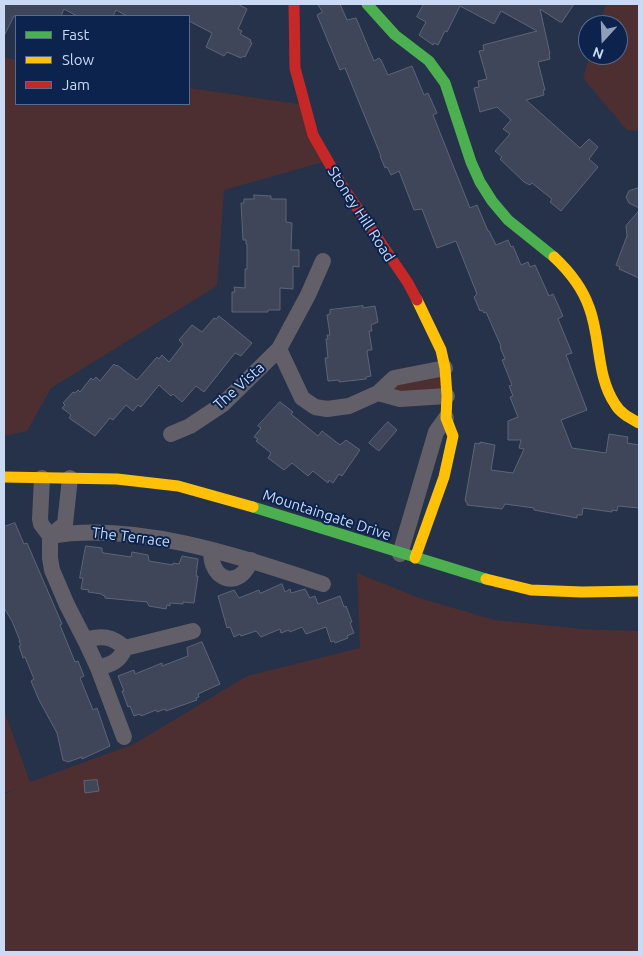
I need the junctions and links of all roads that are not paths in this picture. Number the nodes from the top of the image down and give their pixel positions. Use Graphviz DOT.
graph roads {
  1 [pos="294,4"];
  2 [pos="367,4"];
  3 [pos="323,261"];
  4 [pos="279,349"];
  5 [pos="445,368"];
  6 [pos="378,393"];
  7 [pos="447,396"];
  8 [pos="446,418"];
  9 [pos="639,423"];
  10 [pos="171,434"];
  11 [pos="425,471"];
  12 [pos="4,477"];
  13 [pos="444,477"];
  14 [pos="42,478"];
  15 [pos="70,478"];
  16 [pos="50,536"];
  17 [pos="211,550"];
  18 [pos="407,556"];
  19 [pos="251,560"];
  20 [pos="323,584"];
  21 [pos="639,591"];
  22 [pos="193,631"];
  23 [pos="85,640"];
  24 [pos="125,648"];
  25 [pos="98,668"];
  26 [pos="124,737"];
  1 -- 5 [label="street, Stoney Hill Road"];
  2 -- 9 [label="street"];
  3 -- 4 [label="street, The Vista"];
  4 -- 6 [label="street, The Vista"];
  4 -- 10 [label="street, The Vista"];
  5 -- 6 [label="street, The Vista"];
  5 -- 7 [label="street, Stoney Hill Road"];
  6 -- 7 [label="street"];
  7 -- 8 [label="street, Stoney Hill Road"];
  8 -- 11 [label="street, Stoney Hill Road"];
  8 -- 13 [label="street, Stoney Hill Road"];
  11 -- 13 [label="street"];
  11 -- 18 [label="street, Stoney Hill Road"];
  12 -- 14 [label="street, Mountaingate Drive"];
  13 -- 18 [label="street, Stoney Hill Road"];
  14 -- 15 [label="street, Mountaingate Drive"];
  14 -- 16 [label="street"];
  15 -- 16 [label="street"];
  15 -- 18 [label="street, Mountaingate Drive"];
  16 -- 17 [label="street, The Terrace"];
  16 -- 23 [label="street"];
  17 -- 19 [label="street, The Terrace"];
  17 -- 19 [label="street"];
  18 -- 21 [label="street, Mountaingate Drive"];
  19 -- 20 [label="street, The Terrace"];
  22 -- 24 [label="street"];
  23 -- 24 [label="street"];
  23 -- 25 [label="street"];
  24 -- 25 [label="street"];
  25 -- 26 [label="street"];
}
